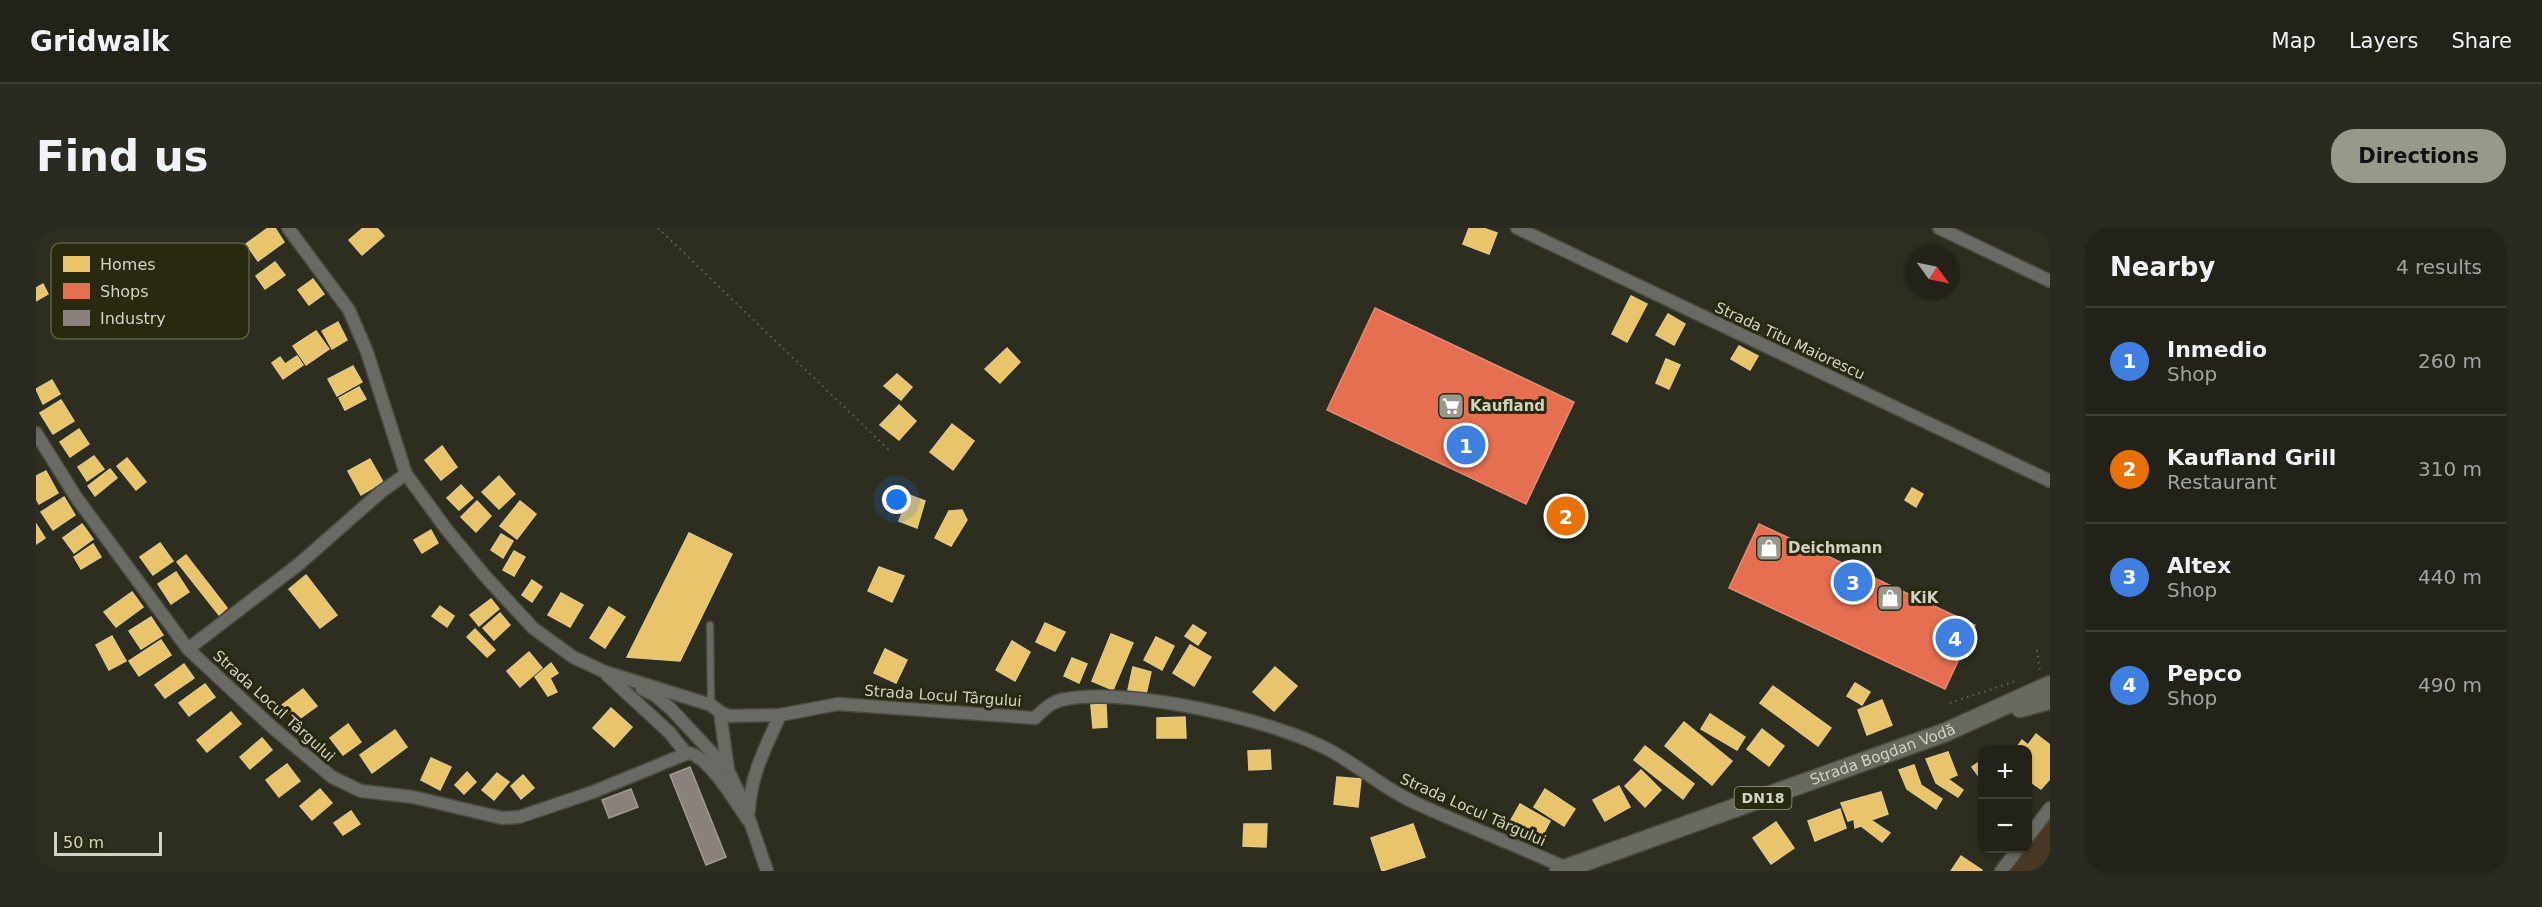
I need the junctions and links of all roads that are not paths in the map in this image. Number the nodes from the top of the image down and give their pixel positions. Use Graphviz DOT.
graph roads {
  1 [pos="288,228"];
  2 [pos="1516,228"];
  3 [pos="1939,228"];
  4 [pos="2050,281"];
  5 [pos="36,433"];
  6 [pos="406,474"];
  7 [pos="2050,481"];
  8 [pos="710,625"];
  9 [pos="188,649"];
  10 [pos="605,672"];
  11 [pos="2045,679"];
  12 [pos="2050,700"];
  13 [pos="716,709"];
  14 [pos="780,715"];
  15 [pos="1966,723"];
  16 [pos="670,733"];
  17 [pos="701,742"];
  18 [pos="685,752"];
  19 [pos="728,770"];
  20 [pos="2050,808"];
  21 [pos="748,820"];
  22 [pos="2032,832"];
  23 [pos="2016,853"];
  24 [pos="1563,870"];
  25 [pos="767,871"];
  26 [pos="2001,871"];
  1 -- 6 [label="street, Strada Locul Târgului"];
  2 -- 7 [label="street, Strada Titu Maiorescu"];
  3 -- 4 [label="street"];
  5 -- 9 [label="street, Strada Locul Târgului"];
  6 -- 9 [label="street, Strada Locul Târgului"];
  6 -- 10 [label="street, Strada Locul Târgului"];
  8 -- 13 [label="lane"];
  9 -- 18 [label="street, Strada Locul Târgului"];
  10 -- 13 [label="street, Strada Locul Târgului"];
  10 -- 16 [label="street, Strada Locul Târgului"];
  10 -- 17 [label="street, Strada Locul Târgului"];
  11 -- 15 [label="main road, Strada Bogdan Vodă / DN18"];
  12 -- 15 [label="main road, Strada Bogdan Vodă / DN18"];
  13 -- 14 [label="street, Strada Locul Târgului"];
  13 -- 19 [label="street, Strada Locul Târgului"];
  14 -- 21 [label="street, Strada Locul Târgului"];
  14 -- 24 [label="street, Strada Locul Târgului"];
  15 -- 24 [label="main road, Strada Bogdan Vodă / DN18"];
  16 -- 17 [label="street, Strada Locul Târgului"];
  16 -- 18 [label="street, Strada Locul Târgului"];
  17 -- 19 [label="street, Strada Locul Târgului"];
  18 -- 21 [label="street, Strada Locul Târgului"];
  19 -- 21 [label="street, Strada Locul Târgului"];
  20 -- 22 [label="street"];
  21 -- 25 [label="street, Strada Locul Târgului"];
  23 -- 26 [label="street"];
}
